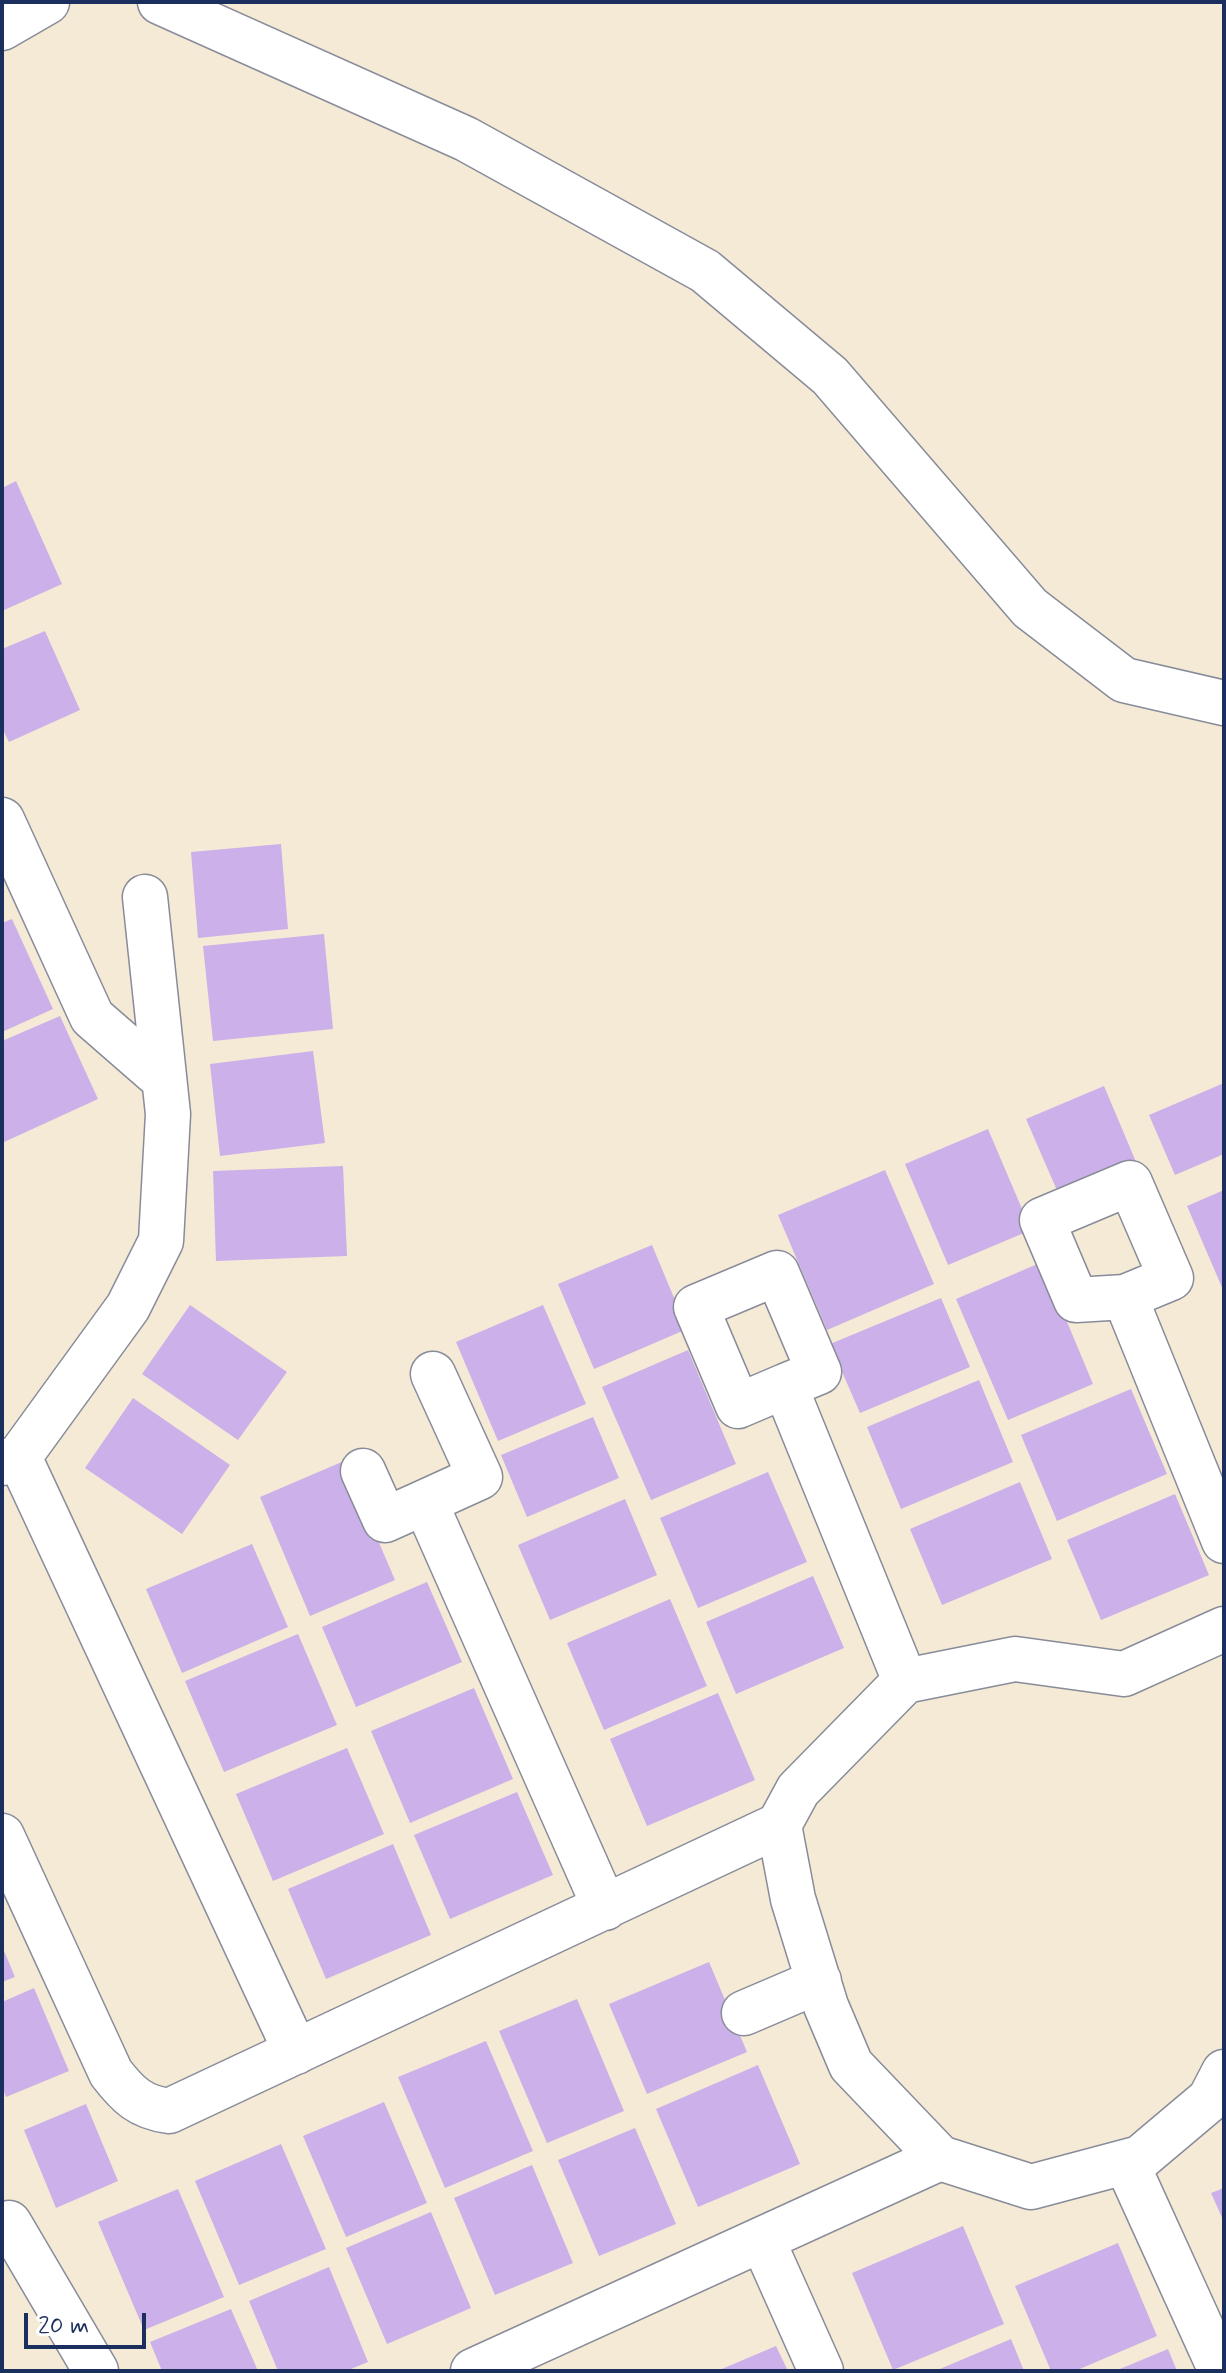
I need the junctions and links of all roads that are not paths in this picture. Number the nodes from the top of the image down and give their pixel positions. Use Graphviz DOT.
graph roads {
  1 [pos="47,2"];
  2 [pos="160,2"];
  3 [pos="2,28"];
  4 [pos="1224,703"];
  5 [pos="2,820"];
  6 [pos="145,897"];
  7 [pos="162,1078"];
  8 [pos="1125,1297"];
  9 [pos="433,1374"];
  10 [pos="785,1386"];
  11 [pos="10,1460"];
  12 [pos="363,1471"];
  13 [pos="425,1502"];
  14 [pos="1224,1541"];
  15 [pos="1224,1629"];
  16 [pos="905,1681"];
  17 [pos="779,1825"];
  18 [pos="2,1836"];
  19 [pos="605,1908"];
  20 [pos="819,1981"];
  21 [pos="744,2013"];
  22 [pos="296,2052"];
  23 [pos="1224,2072"];
  24 [pos="940,2158"];
  25 [pos="1126,2162"];
  26 [pos="9,2223"];
  27 [pos="762,2239"];
  28 [pos="96,2371"];
  29 [pos="473,2371"];
  30 [pos="821,2371"];
  31 [pos="1221,2371"];
  1 -- 3 [label="street"];
  2 -- 4 [label="street"];
  5 -- 7 [label="street"];
  6 -- 7 [label="street"];
  7 -- 11 [label="street"];
  8 -- 14 [label="street"];
  9 -- 13 [label="street"];
  10 -- 16 [label="street"];
  11 -- 22 [label="street"];
  12 -- 13 [label="street"];
  13 -- 19 [label="street"];
  15 -- 16 [label="street"];
  16 -- 17 [label="street"];
  17 -- 19 [label="street"];
  17 -- 20 [label="street"];
  18 -- 22 [label="street"];
  19 -- 22 [label="street"];
  20 -- 21 [label="street"];
  20 -- 24 [label="street"];
  23 -- 25 [label="street"];
  24 -- 25 [label="street"];
  24 -- 27 [label="street"];
  25 -- 31 [label="street"];
  26 -- 28 [label="street"];
  27 -- 29 [label="street"];
  27 -- 30 [label="street"];
}
